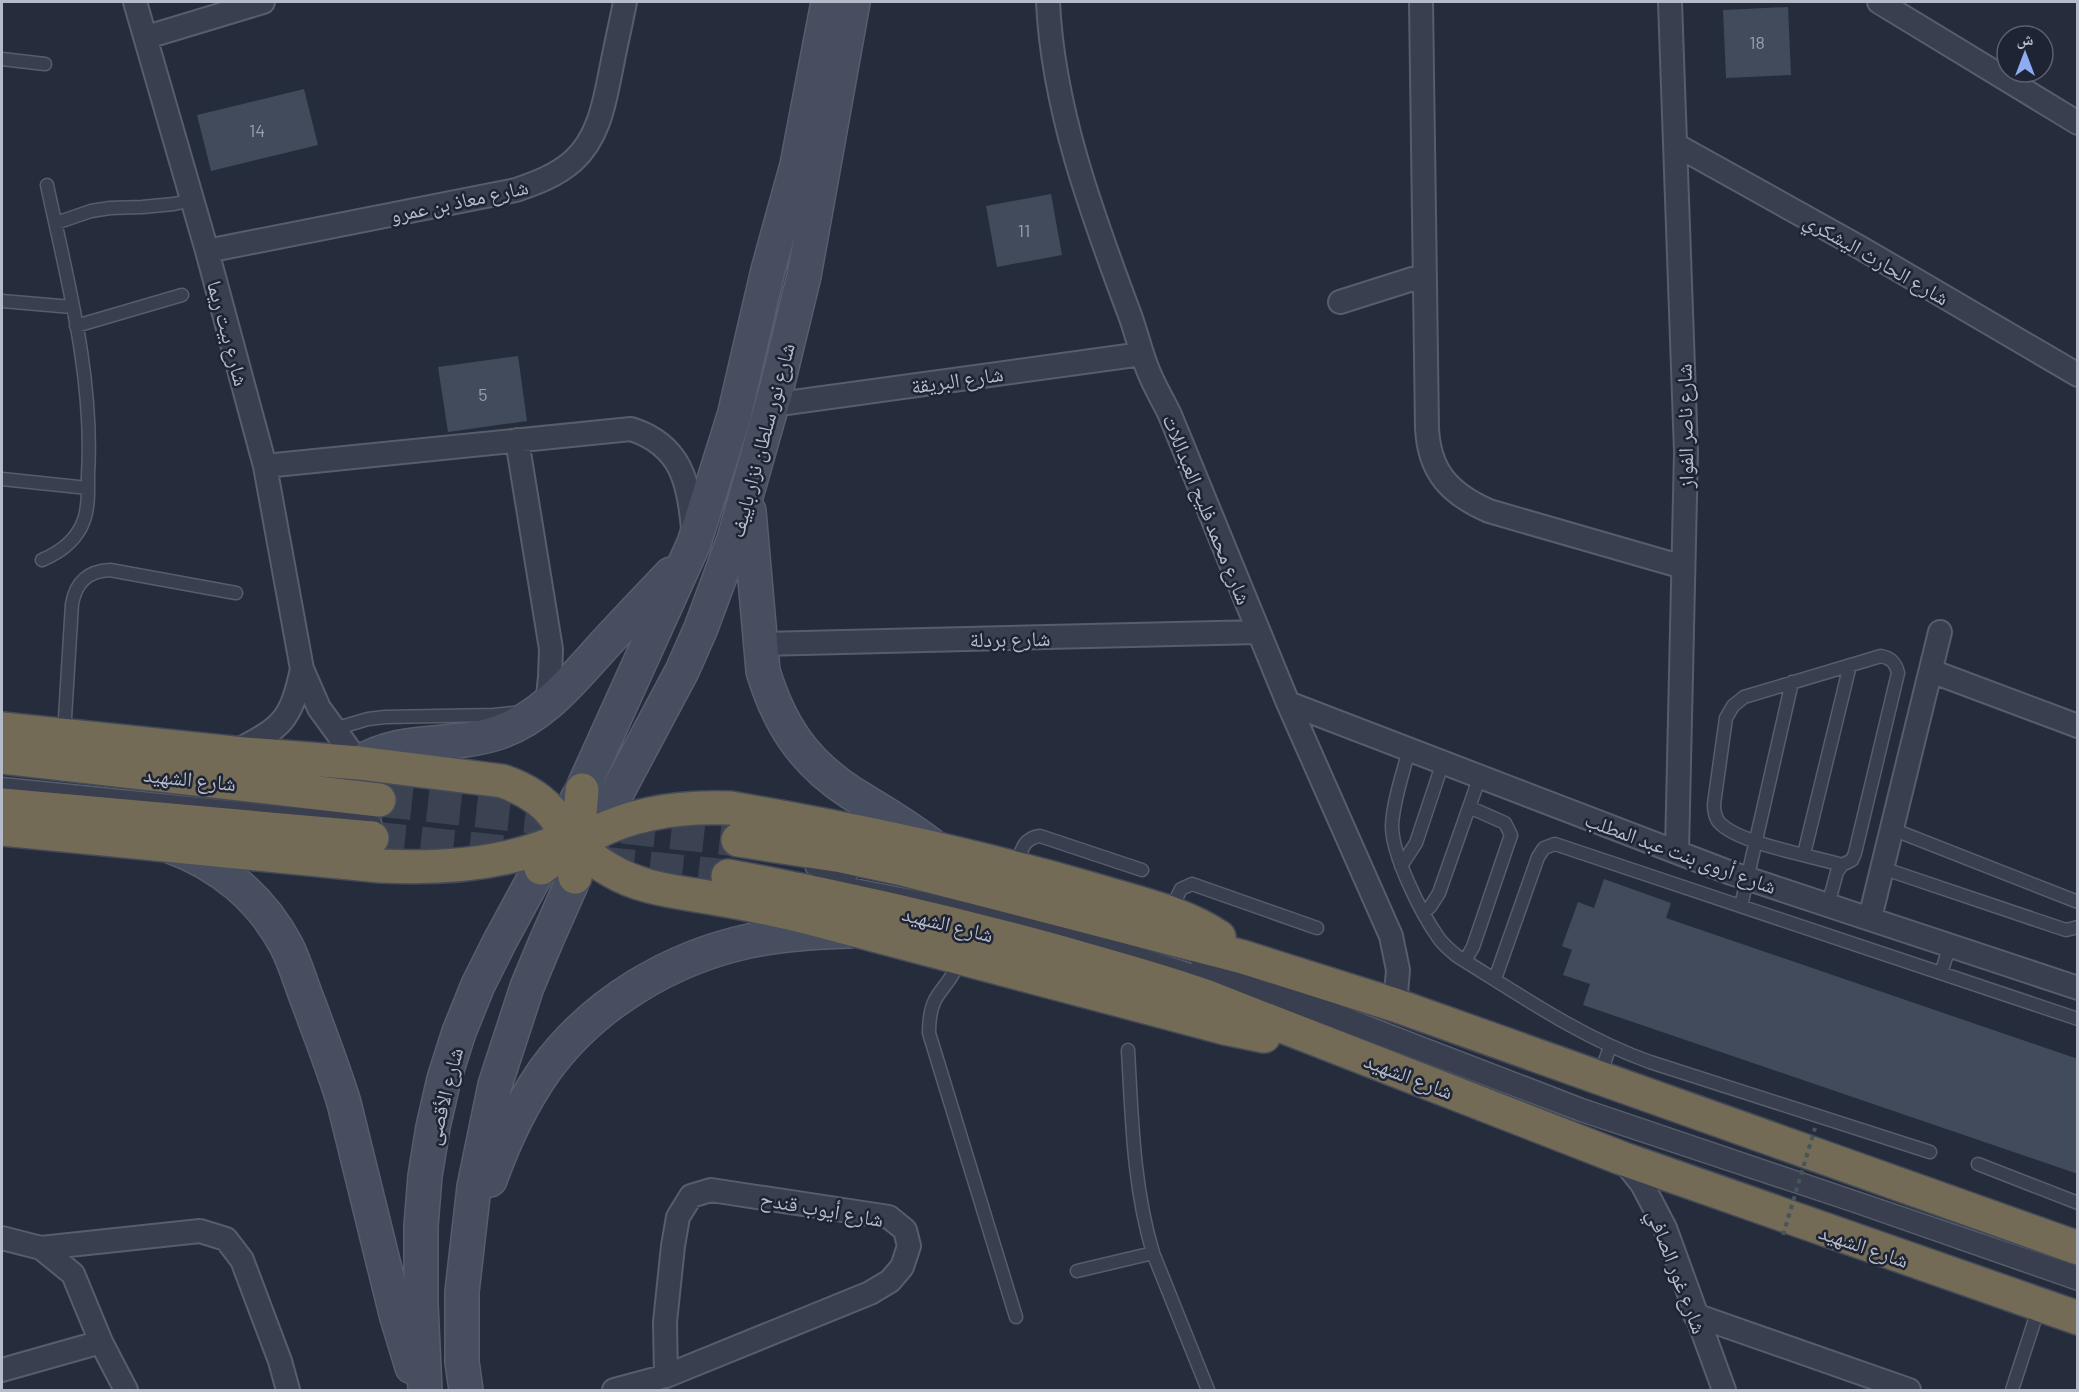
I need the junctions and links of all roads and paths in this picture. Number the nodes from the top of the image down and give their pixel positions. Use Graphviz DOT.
graph roads {
  1 [pos="135,2"];
  2 [pos="263,2"];
  3 [pos="625,2"];
  4 [pos="828,2"];
  5 [pos="853,2"];
  6 [pos="1048,2"];
  7 [pos="1421,2"];
  8 [pos="1670,2"];
  9 [pos="1879,2"];
  10 [pos="147,37"];
  11 [pos="2,59"];
  12 [pos="45,64"];
  13 [pos="2078,123"];
  14 [pos="1676,145"];
  15 [pos="47,185"];
  16 [pos="192,200"];
  17 [pos="56,223"];
  18 [pos="207,251"];
  19 [pos="1425,275"];
  20 [pos="182,295"];
  21 [pos="2,301"];
  22 [pos="1340,302"];
  23 [pos="72,307"];
  24 [pos="76,326"];
  25 [pos="1142,354"];
  26 [pos="2078,375"];
  27 [pos="772,405"];
  28 [pos="517,440"];
  29 [pos="265,466"];
  30 [pos="2,479"];
  31 [pos="88,488"];
  32 [pos="747,493"];
  33 [pos="692,549"];
  34 [pos="42,560"];
  35 [pos="1683,567"];
  36 [pos="236,593"];
  37 [pos="1259,632"];
  38 [pos="1940,632"];
  39 [pos="761,645"];
  40 [pos="1850,665"];
  41 [pos="302,669"];
  42 [pos="1931,671"];
  43 [pos="1792,682"];
  44 [pos="1288,703"];
  45 [pos="547,706"];
  46 [pos="2078,726"];
  47 [pos="2,729"];
  48 [pos="334,729"];
  49 [pos="64,736"];
  50 [pos="1409,749"];
  51 [pos="233,753"];
  52 [pos="2,757"];
  53 [pos="1443,762"];
  54 [pos="359,763"];
  55 [pos="2,774"];
  56 [pos="1480,776"];
  57 [pos="2,784"];
  58 [pos="2,805"];
  59 [pos="1469,807"];
  60 [pos="376,818"];
  61 [pos="2,829"];
  62 [pos="1892,829"];
  63 [pos="575,842"];
  64 [pos="1756,842"];
  65 [pos="163,844"];
  66 [pos="935,848"];
  67 [pos="1677,851"];
  68 [pos="1804,854"];
  69 [pos="732,861"];
  70 [pos="1842,865"];
  71 [pos="1401,866"];
  72 [pos="1017,868"];
  73 [pos="1882,868"];
  74 [pos="1142,870"];
  75 [pos="774,872"];
  76 [pos="1747,878"];
  77 [pos="2078,902"];
  78 [pos="1828,905"];
  79 [pos="1741,906"];
  80 [pos="1170,912"];
  81 [pos="1424,912"];
  82 [pos="1870,918"];
  83 [pos="2078,927"];
  84 [pos="1317,928"];
  85 [pos="858,931"];
  86 [pos="1950,945"];
  87 [pos="957,956"];
  88 [pos="1244,957"];
  89 [pos="1465,961"];
  90 [pos="1941,973"];
  91 [pos="1495,980"];
  92 [pos="2078,988"];
  93 [pos="1395,1005"];
  94 [pos="2078,1019"];
  95 [pos="1335,1046"];
  96 [pos="1610,1047"];
  97 [pos="1128,1050"];
  98 [pos="1599,1077"];
  99 [pos="1815,1128"];
  100 [pos="1930,1152"];
  101 [pos="1621,1158"];
  102 [pos="1978,1164"];
  103 [pos="2078,1203"];
  104 [pos="1783,1235"];
  105 [pos="2,1238"];
  106 [pos="468,1238"];
  107 [pos="41,1248"];
  108 [pos="2078,1248"];
  109 [pos="1153,1253"];
  110 [pos="1077,1271"];
  111 [pos="2078,1273"];
  112 [pos="2078,1284"];
  113 [pos="2039,1306"];
  114 [pos="1695,1315"];
  115 [pos="1016,1317"];
  116 [pos="2078,1318"];
  117 [pos="100,1342"];
  118 [pos="2,1370"];
  119 [pos="666,1376"];
  120 [pos="126,1390"];
  121 [pos="288,1390"];
  122 [pos="420,1390"];
  123 [pos="425,1390"];
  124 [pos="466,1390"];
  125 [pos="614,1390"];
  126 [pos="1209,1390"];
  127 [pos="1724,1390"];
  128 [pos="1909,1390"];
  129 [pos="2012,1390"];
  1 -- 10 [label="street, شارع بيت ريما"];
  2 -- 10 [label="street"];
  3 -- 18 [label="street, شارع معاذ بن عمرو"];
  4 -- 33 [label="main road, شارع نور سلطان نزار باييف"];
  5 -- 27 [label="main road, شارع نور سلطان نزار باييف"];
  6 -- 25 [label="street, شارع محمد فليح العبداللات"];
  7 -- 19 [label="street"];
  8 -- 14 [label="street, شارع ناصر الفواز"];
  9 -- 13 [label="street"];
  10 -- 16 [label="street, شارع بيت ريما"];
  11 -- 12 [label="lane"];
  14 -- 26 [label="street, شارع الحارث اليشكري"];
  14 -- 35 [label="street, شارع ناصر الفواز"];
  15 -- 17 [label="lane"];
  16 -- 17 [label="lane"];
  16 -- 18 [label="street, شارع بيت ريما"];
  17 -- 23 [label="lane"];
  18 -- 29 [label="street, شارع بيت ريما"];
  19 -- 22 [label="street"];
  19 -- 35 [label="street"];
  20 -- 24 [label="lane"];
  21 -- 23 [label="lane"];
  23 -- 24 [label="lane"];
  24 -- 31 [label="lane"];
  25 -- 27 [label="street, شارع البريقة"];
  25 -- 37 [label="street, شارع محمد فليح العبداللات"];
  27 -- 32 [label="main road, شارع نور سلطان نزار باييف"];
  28 -- 29 [label="street"];
  28 -- 33 [label="street"];
  28 -- 45 [label="street"];
  29 -- 41 [label="street, شارع بيت ريما"];
  30 -- 31 [label="lane"];
  31 -- 34 [label="lane"];
  32 -- 39 [label="main road"];
  32 -- 63 [label="main road, شارع نور سلطان نزار باييف"];
  33 -- 45 [label="main road"];
  33 -- 63 [label="main road, شارع نور سلطان نزار باييف"];
  35 -- 67 [label="street, شارع ناصر الفواز"];
  36 -- 49 [label="lane"];
  37 -- 39 [label="street, شارع بردلة"];
  37 -- 44 [label="street, شارع محمد فليح العبداللات"];
  38 -- 42 [label="street"];
  39 -- 66 [label="main road"];
  40 -- 43 [label="lane"];
  40 -- 68 [label="lane"];
  40 -- 70 [label="lane"];
  41 -- 48 [label="street, شارع بيت ريما"];
  41 -- 51 [label="street, شارع بيت ريما"];
  42 -- 46 [label="street"];
  42 -- 62 [label="street"];
  43 -- 64 [label="lane"];
  43 -- 64 [label="lane"];
  44 -- 50 [label="street, شارع أروى بنت عبد المطلب"];
  44 -- 93 [label="street, شارع محمد فليح العبداللات"];
  45 -- 48 [label="lane"];
  45 -- 54 [label="main road"];
  47 -- 49 [label="highway"];
  48 -- 54 [label="street, شارع بيت ريما"];
  49 -- 51 [label="highway"];
  50 -- 53 [label="street, شارع أروى بنت عبد المطلب"];
  50 -- 71 [label="lane"];
  51 -- 54 [label="highway"];
  52 -- 60 [label="highway, شارع الشهيد"];
  53 -- 56 [label="street, شارع أروى بنت عبد المطلب"];
  53 -- 71 [label="lane"];
  54 -- 63 [label="highway"];
  55 -- 60 [label="lane"];
  56 -- 59 [label="lane"];
  56 -- 67 [label="street, شارع أروى بنت عبد المطلب"];
  57 -- 60 [label="lane"];
  58 -- 60 [label="highway, شارع الشهيد"];
  59 -- 81 [label="lane"];
  59 -- 89 [label="lane"];
  61 -- 65 [label="highway"];
  62 -- 73 [label="street"];
  62 -- 77 [label="lane"];
  63 -- 65 [label="highway"];
  63 -- 66 [label="highway"];
  63 -- 85 [label="highway"];
  63 -- 106 [label="main road"];
  63 -- 123 [label="main road, شارع الأقصى"];
  64 -- 68 [label="lane"];
  64 -- 76 [label="lane"];
  65 -- 122 [label="main road"];
  66 -- 72 [label="highway"];
  67 -- 76 [label="street, شارع أروى بنت عبد المطلب"];
  68 -- 70 [label="lane"];
  69 -- 75 [label="lane"];
  69 -- 88 [label="highway, شارع الشهيد"];
  69 -- 95 [label="highway, شارع الشهيد"];
  70 -- 78 [label="lane"];
  71 -- 81 [label="lane"];
  72 -- 74 [label="lane"];
  72 -- 80 [label="highway"];
  73 -- 82 [label="street"];
  73 -- 83 [label="lane"];
  76 -- 78 [label="street, شارع أروى بنت عبد المطلب"];
  76 -- 79 [label="lane"];
  78 -- 82 [label="street, شارع أروى بنت عبد المطلب"];
  79 -- 90 [label="lane"];
  79 -- 91 [label="lane"];
  80 -- 84 [label="lane"];
  80 -- 88 [label="highway"];
  81 -- 89 [label="lane"];
  82 -- 86 [label="street, شارع أروى بنت عبد المطلب"];
  85 -- 87 [label="highway"];
  85 -- 106 [label="main road"];
  86 -- 90 [label="lane"];
  86 -- 92 [label="street, شارع أروى بنت عبد المطلب"];
  87 -- 95 [label="highway"];
  87 -- 115 [label="lane"];
  88 -- 93 [label="highway, شارع الشهيد"];
  89 -- 91 [label="lane"];
  90 -- 94 [label="lane"];
  91 -- 96 [label="lane"];
  93 -- 98 [label="highway, شارع الشهيد"];
  95 -- 101 [label="highway, شارع الشهيد"];
  96 -- 98 [label="lane"];
  96 -- 100 [label="lane"];
  97 -- 109 [label="lane"];
  98 -- 108 [label="highway, شارع الشهيد"];
  99 -- 104 [label="path, bridge"];
  101 -- 113 [label="highway, شارع الشهيد"];
  101 -- 114 [label="street, شارع غور الصافي"];
  102 -- 103 [label="lane"];
  105 -- 107 [label="street"];
  106 -- 124 [label="main road"];
  107 -- 117 [label="street"];
  107 -- 121 [label="street"];
  109 -- 110 [label="lane"];
  109 -- 126 [label="lane"];
  111 -- 112 [label="lane"];
  113 -- 116 [label="highway, شارع الشهيد"];
  113 -- 129 [label="lane"];
  114 -- 127 [label="street, شارع غور الصافي"];
  114 -- 128 [label="street"];
  117 -- 118 [label="street"];
  117 -- 120 [label="street"];
  119 -- 119 [label="street, شارع أيوب قندح"];
  119 -- 125 [label="street, شارع أيوب قندح"];
}
